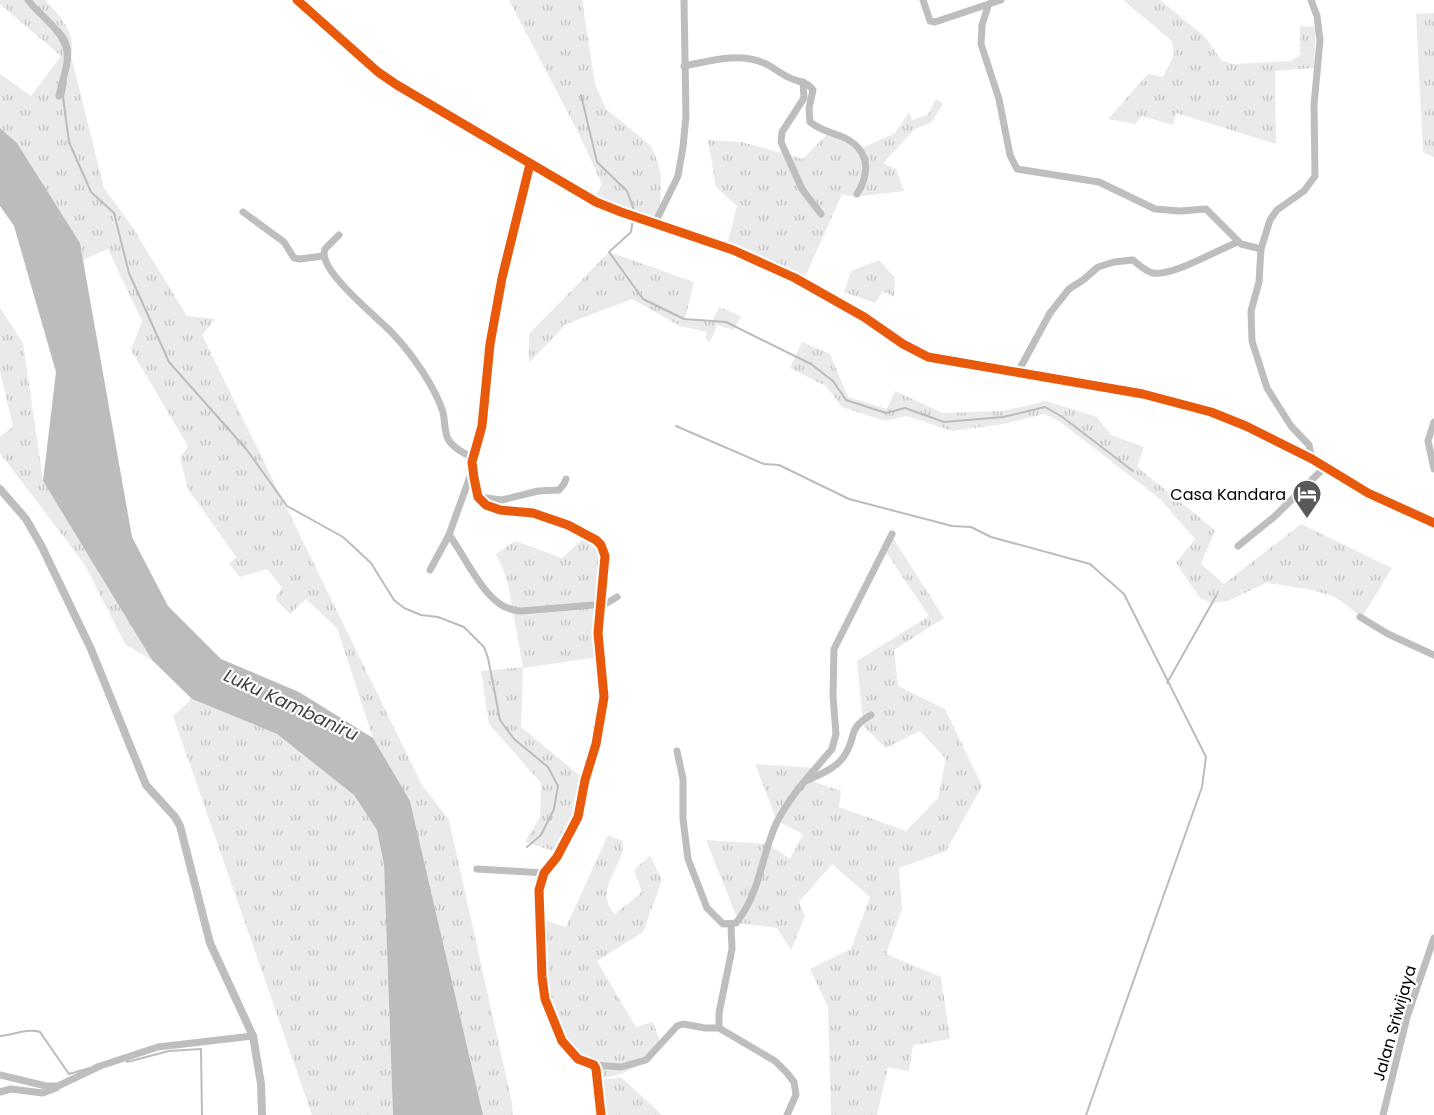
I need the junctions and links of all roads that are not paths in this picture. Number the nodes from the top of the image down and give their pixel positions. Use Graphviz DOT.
graph roads {
  1 [pos="28,0"];
  2 [pos="297,0"];
  3 [pos="684,0"];
  4 [pos="923,0"];
  5 [pos="1001,0"];
  6 [pos="1311,0"];
  7 [pos="988,6"];
  8 [pos="684,66"];
  9 [pos="803,82"];
  10 [pos="59,96"];
  11 [pos="530,164"];
  12 [pos="857,194"];
  13 [pos="243,212"];
  14 [pos="821,214"];
  15 [pos="655,223"];
  16 [pos="339,235"];
  17 [pos="1238,242"];
  18 [pos="1261,249"];
  19 [pos="323,256"];
  20 [pos="1018,372"];
  21 [pos="1434,422"];
  22 [pos="473,458"];
  23 [pos="1312,459"];
  24 [pos="1325,467"];
  25 [pos="473,469"];
  26 [pos="1434,469"];
  27 [pos="566,479"];
  28 [pos="0,489"];
  29 [pos="478,497"];
  30 [pos="1434,523"];
  31 [pos="892,534"];
  32 [pos="449,535"];
  33 [pos="1238,546"];
  34 [pos="430,570"];
  35 [pos="617,597"];
  36 [pos="599,604"];
  37 [pos="1360,617"];
  38 [pos="1434,655"];
  39 [pos="871,715"];
  40 [pos="677,751"];
  41 [pos="805,781"];
  42 [pos="477,869"];
  43 [pos="544,873"];
  44 [pos="731,925"];
  45 [pos="1434,938"];
  46 [pos="719,1028"];
  47 [pos="253,1036"];
  48 [pos="594,1065"];
  49 [pos="0,1075"];
  50 [pos="58,1086"];
  51 [pos="0,1092"];
  52 [pos="262,1115"];
  53 [pos="601,1115"];
  54 [pos="788,1115"];
  55 [pos="1383,1115"];
  1 -- 10 [label="street"];
  2 -- 11 [label="street"];
  3 -- 8 [label="street"];
  4 -- 7 [label="street"];
  5 -- 7 [label="street"];
  6 -- 18 [label="street"];
  7 -- 17 [label="street"];
  8 -- 9 [label="street"];
  8 -- 15 [label="street"];
  9 -- 12 [label="street"];
  9 -- 14 [label="street"];
  11 -- 15 [label="street"];
  11 -- 22 [label="street"];
  13 -- 19 [label="street"];
  15 -- 20 [label="street"];
  16 -- 19 [label="street"];
  17 -- 18 [label="street"];
  17 -- 20 [label="street"];
  18 -- 23 [label="street"];
  19 -- 22 [label="street"];
  20 -- 23 [label="street"];
  21 -- 26 [label="street"];
  22 -- 25 [label="street"];
  23 -- 24 [label="street"];
  24 -- 30 [label="street"];
  24 -- 33 [label="street"];
  25 -- 29 [label="street"];
  25 -- 32 [label="street"];
  27 -- 29 [label="street"];
  28 -- 47 [label="street"];
  29 -- 36 [label="street"];
  31 -- 41 [label="street"];
  32 -- 34 [label="street"];
  32 -- 36 [label="street"];
  35 -- 36 [label="street"];
  36 -- 43 [label="street"];
  37 -- 38 [label="street"];
  39 -- 41 [label="street"];
  40 -- 44 [label="street"];
  41 -- 44 [label="street"];
  42 -- 43 [label="street"];
  43 -- 48 [label="street"];
  44 -- 46 [label="street"];
  45 -- 55 [label="street, Jalan Sriwijaya"];
  46 -- 48 [label="street"];
  46 -- 54 [label="street"];
  47 -- 50 [label="street"];
  47 -- 52 [label="street"];
  48 -- 53 [label="street"];
  49 -- 50 [label="street"];
  50 -- 51 [label="street"];
}
